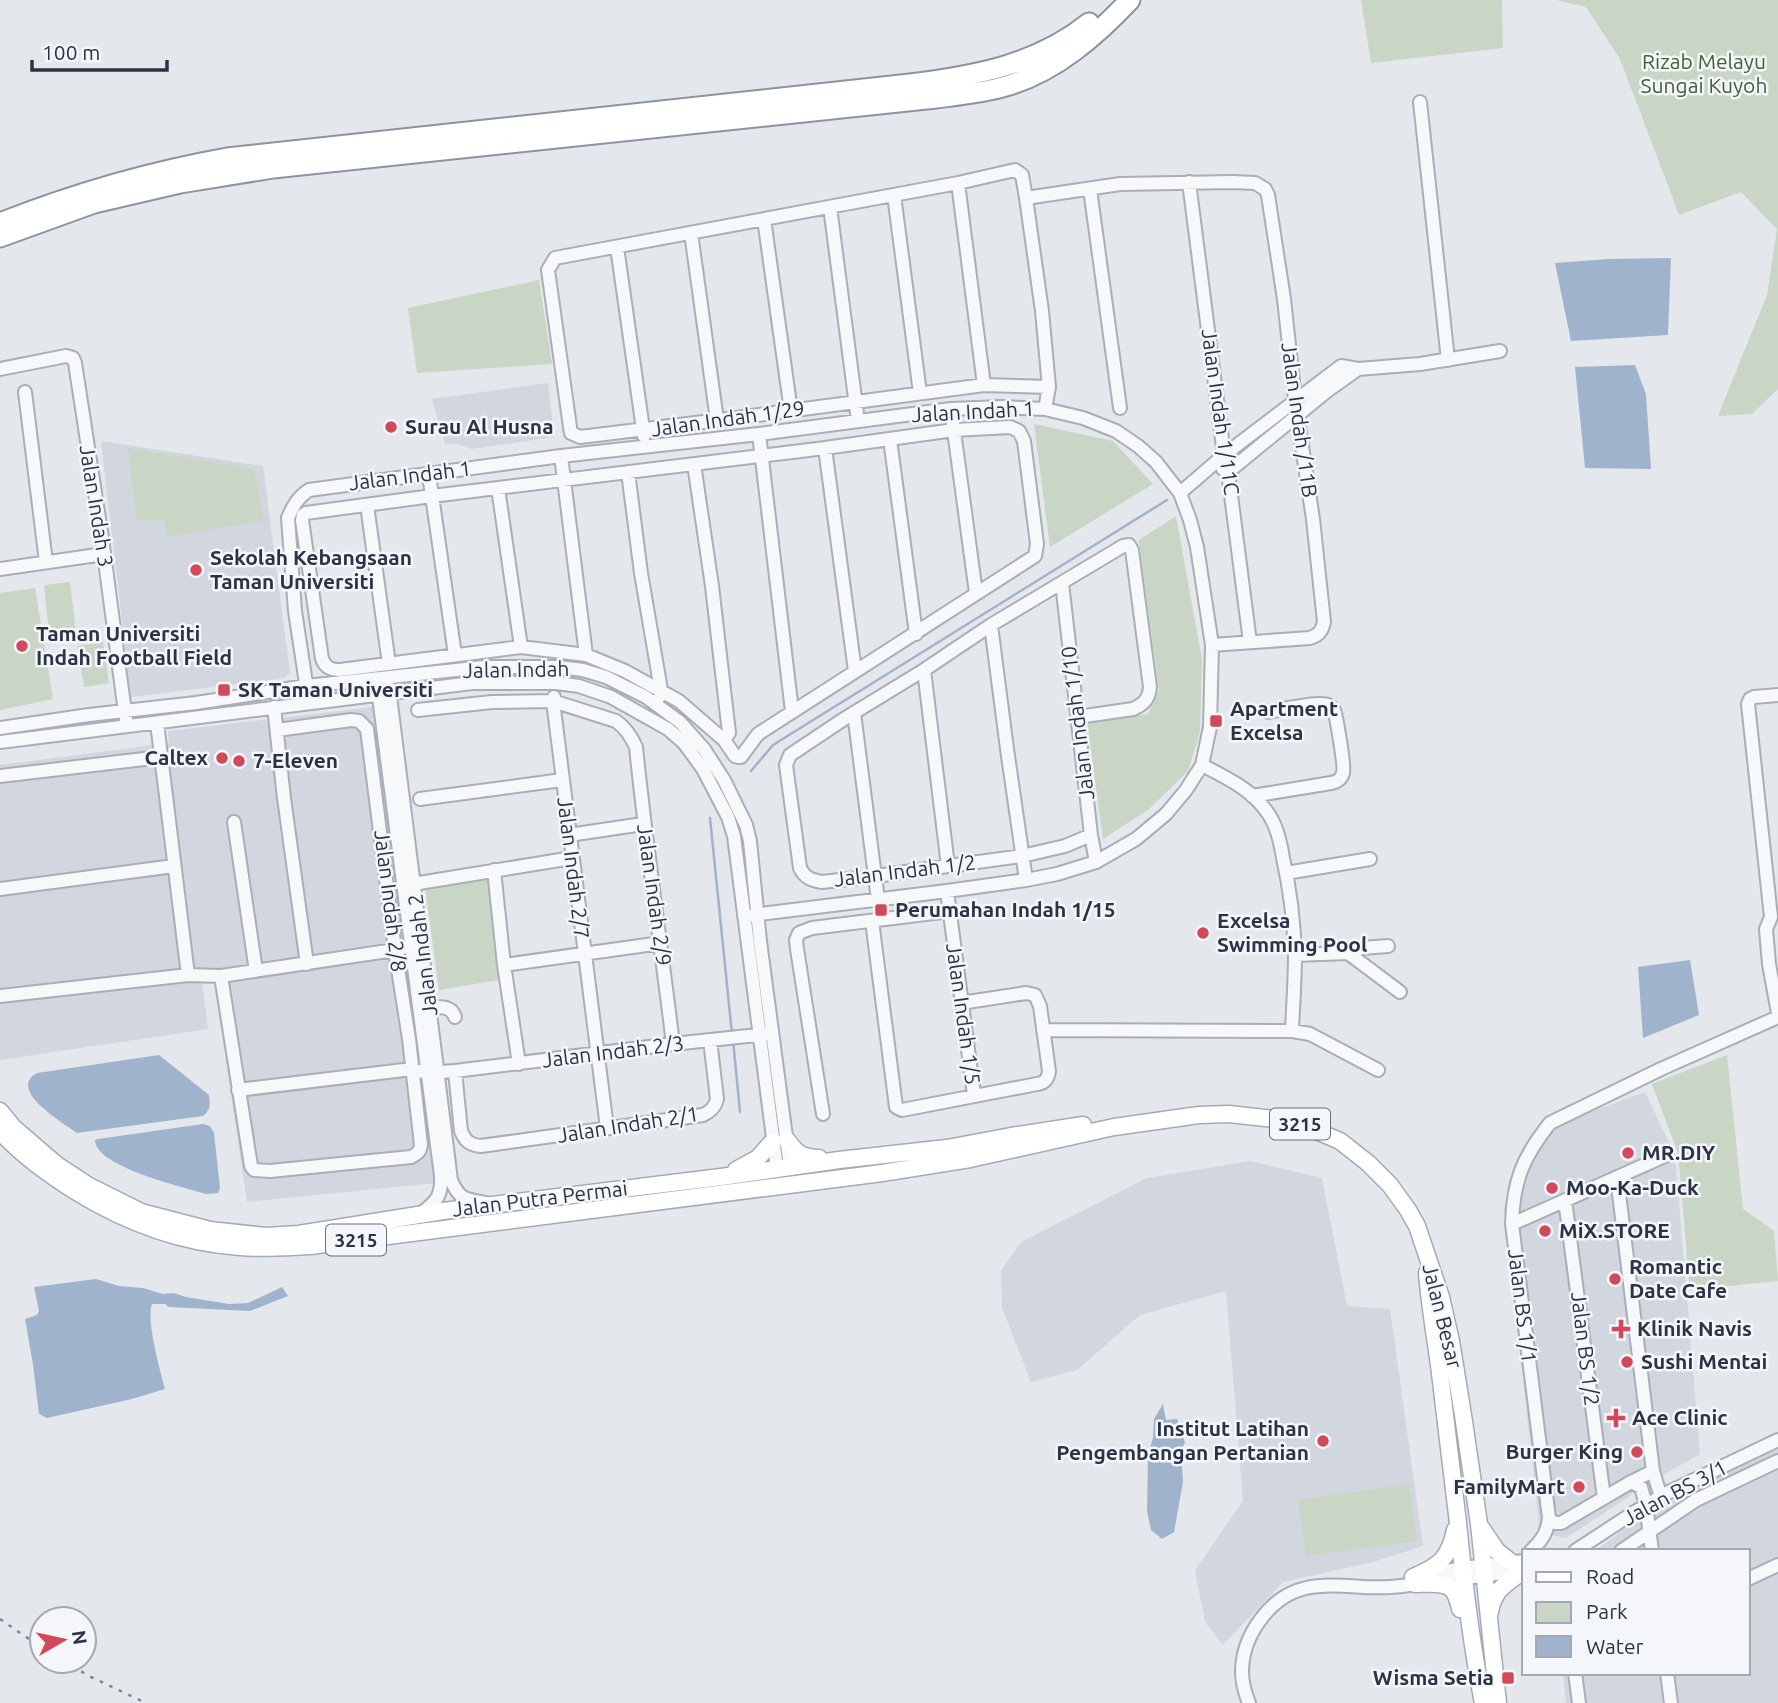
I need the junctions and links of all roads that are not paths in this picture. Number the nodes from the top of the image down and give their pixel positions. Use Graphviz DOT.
graph roads {
  1 [pos="1113,0"];
  2 [pos="1130,0"];
  3 [pos="1420,102"];
  4 [pos="1189,182"];
  5 [pos="958,183"];
  6 [pos="1090,188"];
  7 [pos="894,195"];
  8 [pos="1026,198"];
  9 [pos="830,207"];
  10 [pos="764,219"];
  11 [pos="0,223"];
  12 [pos="691,233"];
  13 [pos="0,237"];
  14 [pos="618,247"];
  15 [pos="1500,351"];
  16 [pos="1448,360"];
  17 [pos="0,369"];
  18 [pos="1358,369"];
  19 [pos="984,385"];
  20 [pos="1049,387"];
  21 [pos="25,392"];
  22 [pos="920,393"];
  23 [pos="1295,400"];
  24 [pos="856,402"];
  25 [pos="1120,408"];
  26 [pos="951,409"];
  27 [pos="1045,409"];
  28 [pos="791,411"];
  29 [pos="1298,416"];
  30 [pos="717,420"];
  31 [pos="858,421"];
  32 [pos="643,430"];
  33 [pos="954,430"];
  34 [pos="759,434"];
  35 [pos="890,439"];
  36 [pos="646,446"];
  37 [pos="825,448"];
  38 [pos="1224,455"];
  39 [pos="561,456"];
  40 [pos="762,456"];
  41 [pos="694,464"];
  42 [pos="1213,464"];
  43 [pos="628,472"];
  44 [pos="1228,472"];
  45 [pos="429,475"];
  46 [pos="564,480"];
  47 [pos="498,488"];
  48 [pos="1180,493"];
  49 [pos="432,496"];
  50 [pos="367,505"];
  51 [pos="104,554"];
  52 [pos="46,562"];
  53 [pos="0,569"];
  54 [pos="1062,583"];
  55 [pos="976,593"];
  56 [pos="991,625"];
  57 [pos="916,634"];
  58 [pos="1250,642"];
  59 [pos="1212,645"];
  60 [pos="521,647"];
  61 [pos="455,655"];
  62 [pos="586,655"];
  63 [pos="389,663"];
  64 [pos="924,670"];
  65 [pos="855,671"];
  66 [pos="382,678"];
  67 [pos="557,683"];
  68 [pos="306,686"];
  69 [pos="661,690"];
  70 [pos="384,694"];
  71 [pos="1778,695"];
  72 [pos="553,701"];
  73 [pos="196,703"];
  74 [pos="309,703"];
  75 [pos="659,706"];
  76 [pos="274,707"];
  77 [pos="418,710"];
  78 [pos="793,711"];
  79 [pos="125,712"];
  80 [pos="1268,712"];
  81 [pos="854,713"];
  82 [pos="1078,717"];
  83 [pos="199,718"];
  84 [pos="653,721"];
  85 [pos="157,723"];
  86 [pos="127,727"];
  87 [pos="0,729"];
  88 [pos="276,730"];
  89 [pos="724,740"];
  90 [pos="0,743"];
  91 [pos="162,757"];
  92 [pos="1202,765"];
  93 [pos="0,776"];
  94 [pos="562,780"];
  95 [pos="420,799"];
  96 [pos="1257,801"];
  97 [pos="233,822"];
  98 [pos="643,824"];
  99 [pos="569,835"];
  100 [pos="1091,835"];
  101 [pos="1022,856"];
  102 [pos="572,858"];
  103 [pos="1370,859"];
  104 [pos="1096,862"];
  105 [pos="174,866"];
  106 [pos="948,866"];
  107 [pos="494,870"];
  108 [pos="1286,873"];
  109 [pos="876,876"];
  110 [pos="1026,880"];
  111 [pos="409,884"];
  112 [pos="0,889"];
  113 [pos="947,891"];
  114 [pos="878,900"];
  115 [pos="950,911"];
  116 [pos="757,913"];
  117 [pos="744,916"];
  118 [pos="872,921"];
  119 [pos="1774,921"];
  120 [pos="661,943"];
  121 [pos="1388,946"];
  122 [pos="416,947"];
  123 [pos="396,950"];
  124 [pos="1348,953"];
  125 [pos="584,954"];
  126 [pos="1295,955"];
  127 [pos="307,964"];
  128 [pos="504,965"];
  129 [pos="256,971"];
  130 [pos="188,975"];
  131 [pos="221,976"];
  132 [pos="1400,992"];
  133 [pos="0,996"];
  134 [pos="961,1003"];
  135 [pos="430,1008"];
  136 [pos="1778,1015"];
  137 [pos="455,1017"];
  138 [pos="1043,1030"];
  139 [pos="1292,1031"];
  140 [pos="766,1034"];
  141 [pos="716,1040"];
  142 [pos="673,1044"];
  143 [pos="598,1054"];
  144 [pos="519,1064"];
  145 [pos="412,1069"];
  146 [pos="1378,1070"];
  147 [pos="455,1071"];
  148 [pos="433,1073"];
  149 [pos="238,1090"];
  150 [pos="974,1096"];
  151 [pos="0,1111"];
  152 [pos="823,1114"];
  153 [pos="1114,1127"];
  154 [pos="607,1128"];
  155 [pos="0,1130"];
  156 [pos="780,1140"];
  157 [pos="1667,1155"];
  158 [pos="839,1160"];
  159 [pos="784,1171"];
  160 [pos="721,1177"];
  161 [pos="1617,1177"];
  162 [pos="837,1179"];
  163 [pos="743,1190"];
  164 [pos="1565,1200"];
  165 [pos="493,1205"];
  166 [pos="421,1214"];
  167 [pos="1512,1224"];
  168 [pos="1426,1253"];
  169 [pos="1778,1440"];
  170 [pos="1778,1461"];
  171 [pos="1653,1471"];
  172 [pos="1631,1482"];
  173 [pos="1661,1497"];
  174 [pos="1604,1498"];
  175 [pos="1646,1506"];
  176 [pos="1549,1518"];
  177 [pos="1457,1520"];
  178 [pos="1479,1524"];
  179 [pos="1650,1532"];
  180 [pos="1533,1549"];
  181 [pos="1579,1549"];
  182 [pos="1624,1549"];
  183 [pos="1652,1549"];
  184 [pos="1521,1564"];
  185 [pos="1778,1565"];
  186 [pos="1483,1571"];
  187 [pos="1462,1573"];
  188 [pos="1750,1578"];
  189 [pos="1414,1581"];
  190 [pos="1488,1620"];
  191 [pos="1471,1641"];
  192 [pos="1575,1675"];
  193 [pos="1667,1675"];
  194 [pos="1249,1703"];
  195 [pos="1483,1703"];
  196 [pos="1498,1703"];
  197 [pos="1579,1703"];
  198 [pos="1671,1703"];
  1 -- 11 [label="highway"];
  2 -- 13 [label="highway"];
  3 -- 16 [label="street"];
  4 -- 6 [label="street"];
  4 -- 23 [label="street, Jalan Indah /11B"];
  4 -- 38 [label="street, Jalan Indah 1/11C"];
  5 -- 7 [label="street"];
  5 -- 8 [label="street"];
  5 -- 19 [label="street"];
  6 -- 8 [label="street"];
  6 -- 25 [label="street"];
  7 -- 9 [label="street"];
  7 -- 22 [label="street"];
  8 -- 20 [label="street"];
  9 -- 10 [label="street"];
  9 -- 24 [label="street"];
  10 -- 12 [label="street"];
  10 -- 28 [label="street"];
  12 -- 14 [label="street"];
  12 -- 30 [label="street"];
  14 -- 32 [label="street"];
  14 -- 32 [label="street, Jalan Indah 1/29"];
  15 -- 16 [label="street"];
  16 -- 18 [label="street"];
  17 -- 51 [label="street, Jalan Indah 3"];
  18 -- 23 [label="street"];
  18 -- 29 [label="street"];
  19 -- 20 [label="street, Jalan Indah 1/29"];
  19 -- 22 [label="street, Jalan Indah 1/29"];
  20 -- 27 [label="street"];
  21 -- 52 [label="street"];
  22 -- 24 [label="street, Jalan Indah 1/29"];
  23 -- 29 [label="street, Jalan Indah /11B"];
  23 -- 38 [label="street"];
  24 -- 28 [label="street, Jalan Indah 1/29"];
  24 -- 31 [label="street"];
  26 -- 27 [label="street, Jalan Indah 1"];
  26 -- 31 [label="street, Jalan Indah 1"];
  26 -- 33 [label="street"];
  27 -- 48 [label="street, Jalan Indah 1"];
  28 -- 30 [label="street, Jalan Indah 1/29"];
  29 -- 44 [label="street"];
  29 -- 58 [label="street, Jalan Indah /11B"];
  30 -- 32 [label="street, Jalan Indah 1/29"];
  31 -- 34 [label="street, Jalan Indah 1"];
  32 -- 36 [label="street"];
  33 -- 35 [label="street"];
  33 -- 55 [label="street"];
  33 -- 55 [label="street"];
  34 -- 36 [label="street, Jalan Indah 1"];
  34 -- 40 [label="street"];
  35 -- 37 [label="street"];
  35 -- 57 [label="street"];
  36 -- 39 [label="street, Jalan Indah 1"];
  37 -- 40 [label="street"];
  37 -- 65 [label="street"];
  38 -- 42 [label="street"];
  38 -- 44 [label="street, Jalan Indah 1/11C"];
  39 -- 45 [label="street, Jalan Indah 1"];
  39 -- 46 [label="street"];
  40 -- 41 [label="street"];
  40 -- 78 [label="street"];
  41 -- 43 [label="street"];
  41 -- 89 [label="street"];
  42 -- 44 [label="street"];
  42 -- 48 [label="street"];
  43 -- 46 [label="street"];
  43 -- 69 [label="street"];
  44 -- 58 [label="street, Jalan Indah 1/11C"];
  45 -- 49 [label="street"];
  45 -- 68 [label="street, Jalan Indah 1"];
  46 -- 47 [label="street"];
  46 -- 62 [label="street"];
  47 -- 49 [label="street"];
  47 -- 60 [label="street"];
  48 -- 59 [label="street, Jalan Indah 1"];
  49 -- 50 [label="street"];
  49 -- 61 [label="street"];
  50 -- 63 [label="street"];
  50 -- 63 [label="street"];
  51 -- 52 [label="street"];
  51 -- 79 [label="street, Jalan Indah 3"];
  52 -- 53 [label="street"];
  54 -- 56 [label="street"];
  54 -- 82 [label="street, Jalan Indah 1/10"];
  54 -- 82 [label="street"];
  55 -- 57 [label="street"];
  56 -- 64 [label="street"];
  56 -- 101 [label="street"];
  57 -- 65 [label="street"];
  58 -- 59 [label="street"];
  59 -- 92 [label="street, Jalan Indah 1"];
  60 -- 61 [label="street"];
  60 -- 62 [label="street"];
  61 -- 63 [label="street"];
  62 -- 69 [label="street"];
  64 -- 81 [label="street"];
  64 -- 106 [label="street"];
  65 -- 78 [label="street"];
  66 -- 68 [label="street, Jalan Indah"];
  66 -- 70 [label="street, Jalan Indah 2"];
  66 -- 75 [label="street, Jalan Indah"];
  67 -- 70 [label="street, Jalan Indah"];
  67 -- 72 [label="street, Jalan Indah 2/7"];
  67 -- 84 [label="street, Jalan Indah"];
  68 -- 73 [label="street, Jalan Indah"];
  68 -- 74 [label="street, Jalan Indah 1"];
  69 -- 75 [label="street"];
  69 -- 89 [label="street"];
  70 -- 74 [label="street, Jalan Indah"];
  70 -- 111 [label="street, Jalan Indah 2"];
  71 -- 119 [label="street"];
  72 -- 77 [label="street"];
  72 -- 94 [label="street, Jalan Indah 2/7"];
  72 -- 98 [label="street, Jalan Indah 2/9"];
  73 -- 79 [label="street, Jalan Indah"];
  73 -- 83 [label="street"];
  74 -- 76 [label="street, Jalan Indah"];
  75 -- 84 [label="street"];
  75 -- 116 [label="street, Jalan Indah"];
  76 -- 83 [label="street, Jalan Indah"];
  76 -- 88 [label="street"];
  78 -- 89 [label="street"];
  79 -- 86 [label="street, Jalan Indah 3"];
  79 -- 87 [label="street, Jalan Indah"];
  80 -- 96 [label="street"];
  81 -- 109 [label="street"];
  81 -- 109 [label="street, Jalan Indah 1/2"];
  82 -- 100 [label="street, Jalan Indah 1/10"];
  83 -- 85 [label="street, Jalan Indah"];
  84 -- 117 [label="street, Jalan Indah"];
  85 -- 86 [label="street, Jalan Indah"];
  85 -- 91 [label="street"];
  86 -- 90 [label="street, Jalan Indah"];
  88 -- 123 [label="street, Jalan Indah 2/8"];
  88 -- 127 [label="street"];
  91 -- 93 [label="street"];
  91 -- 105 [label="street"];
  92 -- 96 [label="street"];
  92 -- 104 [label="street, Jalan Indah 1"];
  94 -- 95 [label="street"];
  94 -- 99 [label="street, Jalan Indah 2/7"];
  96 -- 108 [label="street"];
  97 -- 129 [label="street"];
  98 -- 99 [label="street"];
  98 -- 120 [label="street, Jalan Indah 2/9"];
  99 -- 102 [label="street, Jalan Indah 2/7"];
  100 -- 101 [label="street, Jalan Indah 1/2"];
  100 -- 104 [label="street, Jalan Indah 1/10"];
  101 -- 106 [label="street, Jalan Indah 1/2"];
  101 -- 110 [label="street"];
  102 -- 107 [label="street"];
  102 -- 125 [label="street, Jalan Indah 2/7"];
  103 -- 108 [label="street"];
  104 -- 110 [label="street, Jalan Indah 1"];
  105 -- 112 [label="street"];
  105 -- 130 [label="street"];
  106 -- 109 [label="street, Jalan Indah 1/2"];
  107 -- 111 [label="street"];
  107 -- 128 [label="street"];
  108 -- 126 [label="street"];
  109 -- 114 [label="street"];
  110 -- 113 [label="street, Jalan Indah 1"];
  111 -- 122 [label="street, Jalan Indah 2"];
  113 -- 114 [label="street, Jalan Indah 1"];
  113 -- 115 [label="street, Jalan Indah 1/5"];
  114 -- 116 [label="street, Jalan Indah 1"];
  115 -- 118 [label="street"];
  115 -- 134 [label="street, Jalan Indah 1/5"];
  116 -- 117 [label="street, Jalan Indah 1"];
  116 -- 140 [label="street, Jalan Indah"];
  117 -- 140 [label="street, Jalan Indah"];
  118 -- 150 [label="street"];
  118 -- 152 [label="street"];
  119 -- 136 [label="street"];
  120 -- 125 [label="street"];
  120 -- 142 [label="street, Jalan Indah 2/9"];
  121 -- 124 [label="street"];
  122 -- 123 [label="street"];
  122 -- 135 [label="street, Jalan Indah 2"];
  122 -- 148 [label="street, Jalan Indah 2"];
  123 -- 127 [label="street"];
  123 -- 145 [label="street, Jalan Indah 2/8"];
  124 -- 126 [label="street"];
  124 -- 132 [label="street"];
  125 -- 128 [label="street"];
  125 -- 143 [label="street, Jalan Indah 2/7"];
  126 -- 139 [label="street"];
  127 -- 129 [label="street"];
  128 -- 144 [label="street"];
  129 -- 131 [label="street"];
  130 -- 131 [label="street"];
  130 -- 133 [label="street"];
  131 -- 149 [label="street"];
  134 -- 138 [label="street"];
  134 -- 150 [label="street, Jalan Indah 1/5"];
  135 -- 137 [label="street"];
  135 -- 148 [label="street, Jalan Indah 2"];
  136 -- 167 [label="street"];
  138 -- 139 [label="street"];
  138 -- 150 [label="street, Jalan Indah 1/5"];
  139 -- 146 [label="street"];
  140 -- 141 [label="street, Jalan Indah 2/3"];
  140 -- 156 [label="street, Jalan Indah"];
  141 -- 142 [label="street, Jalan Indah 2/3"];
  141 -- 154 [label="street, Jalan Indah 2/1"];
  142 -- 143 [label="street, Jalan Indah 2/3"];
  143 -- 144 [label="street, Jalan Indah 2/3"];
  143 -- 154 [label="street, Jalan Indah 2/7"];
  144 -- 147 [label="street, Jalan Indah 2/3"];
  145 -- 148 [label="street, Jalan Indah 2/3"];
  145 -- 149 [label="street"];
  145 -- 149 [label="street, Jalan Indah 2/8"];
  147 -- 148 [label="street, Jalan Indah 2/3"];
  147 -- 154 [label="street, Jalan Indah 2/1"];
  148 -- 165 [label="street, Jalan Indah 2"];
  148 -- 166 [label="street, Jalan Indah 2"];
  151 -- 166 [label="main road, Jalan Putra Permai / 3215"];
  153 -- 158 [label="main road, Jalan Putra Permai / 3215"];
  153 -- 162 [label="main road, Jalan Putra Permai / 3215"];
  153 -- 168 [label="main road, Jalan Putra Permai / 3215"];
  155 -- 163 [label="main road, Jalan Putra Permai / 3215"];
  156 -- 158 [label="main road"];
  156 -- 159 [label="street, Jalan Indah"];
  156 -- 160 [label="main road"];
  157 -- 161 [label="street, Jalan BS 1/1"];
  158 -- 159 [label="main road, Jalan Putra Permai / 3215"];
  159 -- 160 [label="main road, Jalan Putra Permai / 3215"];
  159 -- 162 [label="main road"];
  159 -- 163 [label="main road"];
  160 -- 165 [label="main road, Jalan Putra Permai / 3215"];
  161 -- 164 [label="street, Jalan BS 1/1"];
  161 -- 171 [label="street"];
  162 -- 163 [label="main road, Jalan Putra Permai / 3215"];
  164 -- 167 [label="street, Jalan BS 1/1"];
  164 -- 174 [label="street, Jalan BS 1/2"];
  165 -- 166 [label="main road, Jalan Putra Permai / 3215"];
  167 -- 176 [label="street, Jalan BS 1/1"];
  168 -- 177 [label="main road, Jalan Besar / 3215"];
  168 -- 178 [label="main road, Jalan Besar / 3215"];
  169 -- 173 [label="street, Jalan BS 3/1"];
  170 -- 179 [label="street"];
  171 -- 172 [label="street"];
  171 -- 173 [label="street"];
  172 -- 174 [label="street"];
  172 -- 175 [label="street"];
  173 -- 175 [label="street, Jalan BS 3/1"];
  174 -- 176 [label="street"];
  175 -- 179 [label="street"];
  175 -- 181 [label="street, Jalan BS 3/1"];
  176 -- 180 [label="street"];
  177 -- 187 [label="main road, Jalan Besar / 3215"];
  177 -- 189 [label="main road"];
  178 -- 184 [label="main road"];
  178 -- 186 [label="main road, Jalan Besar / 3215"];
  179 -- 182 [label="street"];
  179 -- 183 [label="street"];
  184 -- 186 [label="street"];
  184 -- 190 [label="main road"];
  185 -- 188 [label="street"];
  186 -- 187 [label="street"];
  186 -- 190 [label="main road, Jalan Besar / 3215"];
  187 -- 189 [label="street"];
  187 -- 191 [label="main road, Jalan Besar / 3215"];
  189 -- 191 [label="main road"];
  189 -- 194 [label="street"];
  190 -- 196 [label="main road, Jalan Besar / 3215"];
  191 -- 195 [label="main road, Jalan Besar / 3215"];
  192 -- 197 [label="street"];
  193 -- 198 [label="street"];
}
